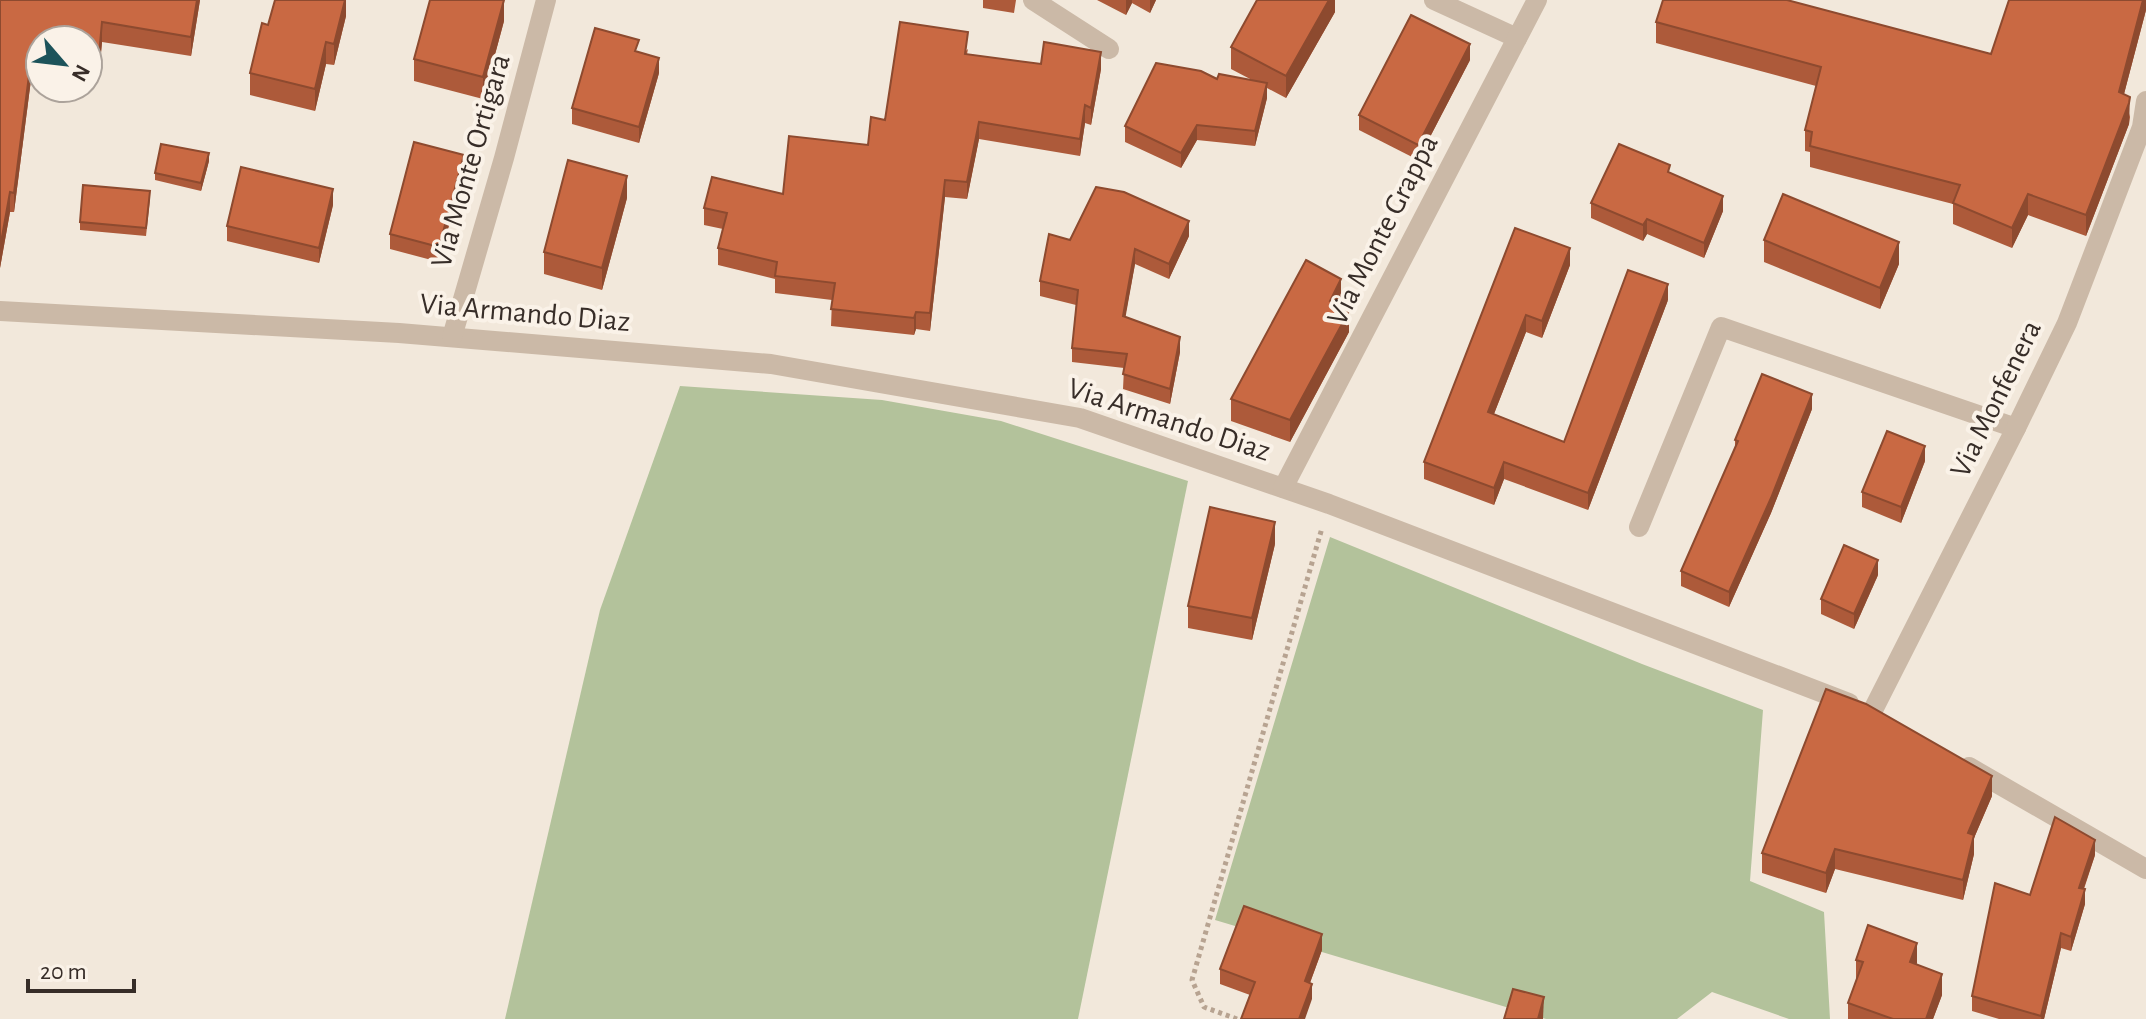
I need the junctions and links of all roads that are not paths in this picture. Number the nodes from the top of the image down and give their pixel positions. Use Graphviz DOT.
graph roads {
  1 [pos="546,0"];
  2 [pos="1033,0"];
  3 [pos="1434,0"];
  4 [pos="1537,0"];
  5 [pos="1517,38"];
  6 [pos="1109,49"];
  7 [pos="2146,101"];
  8 [pos="1,313"];
  9 [pos="452,337"];
  10 [pos="2016,428"];
  11 [pos="1283,488"];
  12 [pos="1639,527"];
  13 [pos="1879,716"];
  14 [pos="1954,759"];
  15 [pos="2146,869"];
  1 -- 9 [label="street, Via Monte Ortigara"];
  2 -- 6 [label="street"];
  3 -- 5 [label="street"];
  4 -- 5 [label="street, Via Monte Grappa"];
  5 -- 11 [label="street, Via Monte Grappa"];
  7 -- 10 [label="street, Via Monfenera"];
  8 -- 9 [label="street, Via Armando Diaz"];
  9 -- 11 [label="street, Via Armando Diaz"];
  10 -- 12 [label="street"];
  10 -- 13 [label="street, Via Monfenera"];
  11 -- 13 [label="street, Via Armando Diaz"];
  14 -- 15 [label="street"];
}
